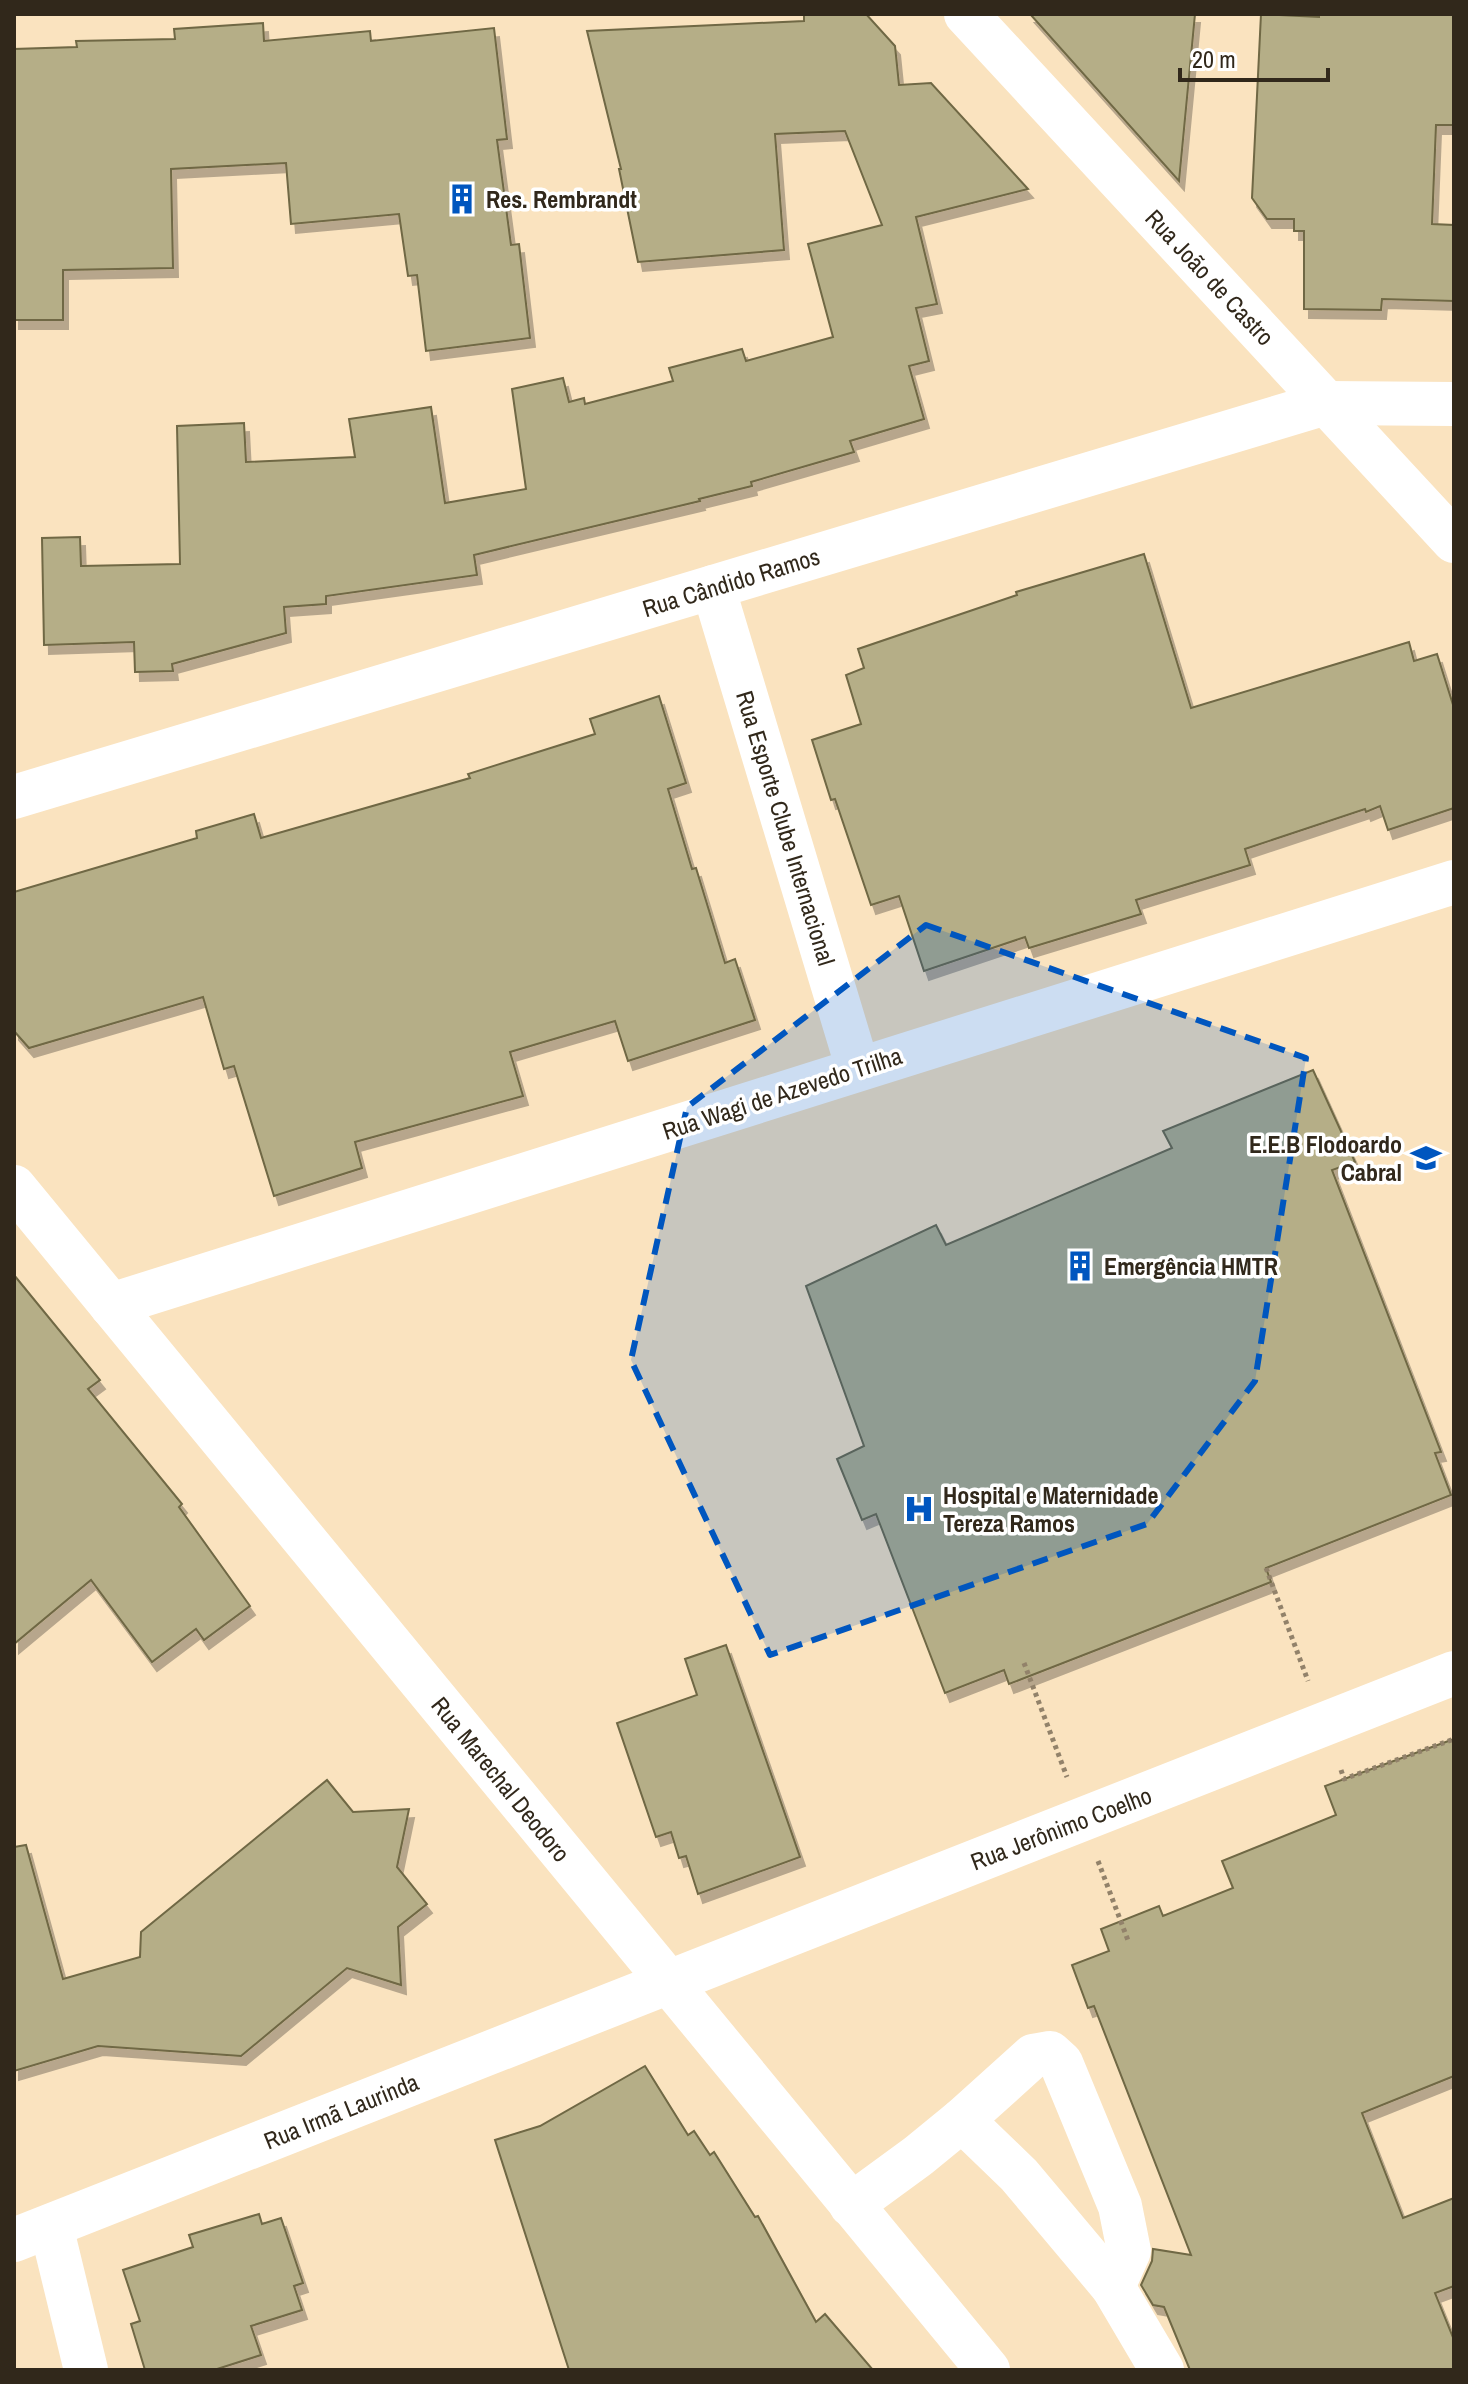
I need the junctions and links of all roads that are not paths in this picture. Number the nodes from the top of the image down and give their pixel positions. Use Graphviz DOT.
graph roads {
  1 [pos="966,14"];
  2 [pos="1326,403"];
  3 [pos="1454,404"];
  4 [pos="1454,541"];
  5 [pos="713,587"];
  6 [pos="14,797"];
  7 [pos="1454,882"];
  8 [pos="858,1069"];
  9 [pos="14,1187"];
  10 [pos="111,1305"];
  11 [pos="1454,1673"];
  12 [pos="668,1982"];
  13 [pos="962,2120"];
  14 [pos="851,2205"];
  15 [pos="32,2233"];
  16 [pos="1113,2287"];
  17 [pos="86,2370"];
  18 [pos="988,2370"];
  19 [pos="1162,2370"];
  1 -- 2 [label="street, Rua João de Castro"];
  2 -- 3 [label="street, Rua Cândido Ramos"];
  2 -- 4 [label="street, Rua João de Castro"];
  2 -- 5 [label="street, Rua Cândido Ramos"];
  5 -- 6 [label="street, Rua Cândido Ramos"];
  5 -- 8 [label="street, Rua Esporte Clube Internacional"];
  7 -- 8 [label="street, Rua Wagi de Azevedo Trilha"];
  8 -- 10 [label="street, Rua Wagi de Azevedo Trilha"];
  9 -- 10 [label="street, Rua Marechal Deodoro"];
  10 -- 12 [label="street, Rua Marechal Deodoro"];
  11 -- 12 [label="street, Rua Jerônimo Coelho"];
  12 -- 14 [label="street, Rua Marechal Deodoro"];
  12 -- 15 [label="street, Rua Irmã Laurinda"];
  13 -- 14 [label="street"];
  13 -- 16 [label="street"];
  13 -- 16 [label="street"];
  14 -- 18 [label="street, Rua Marechal Deodoro"];
  15 -- 17 [label="street"];
  16 -- 19 [label="street"];
}
